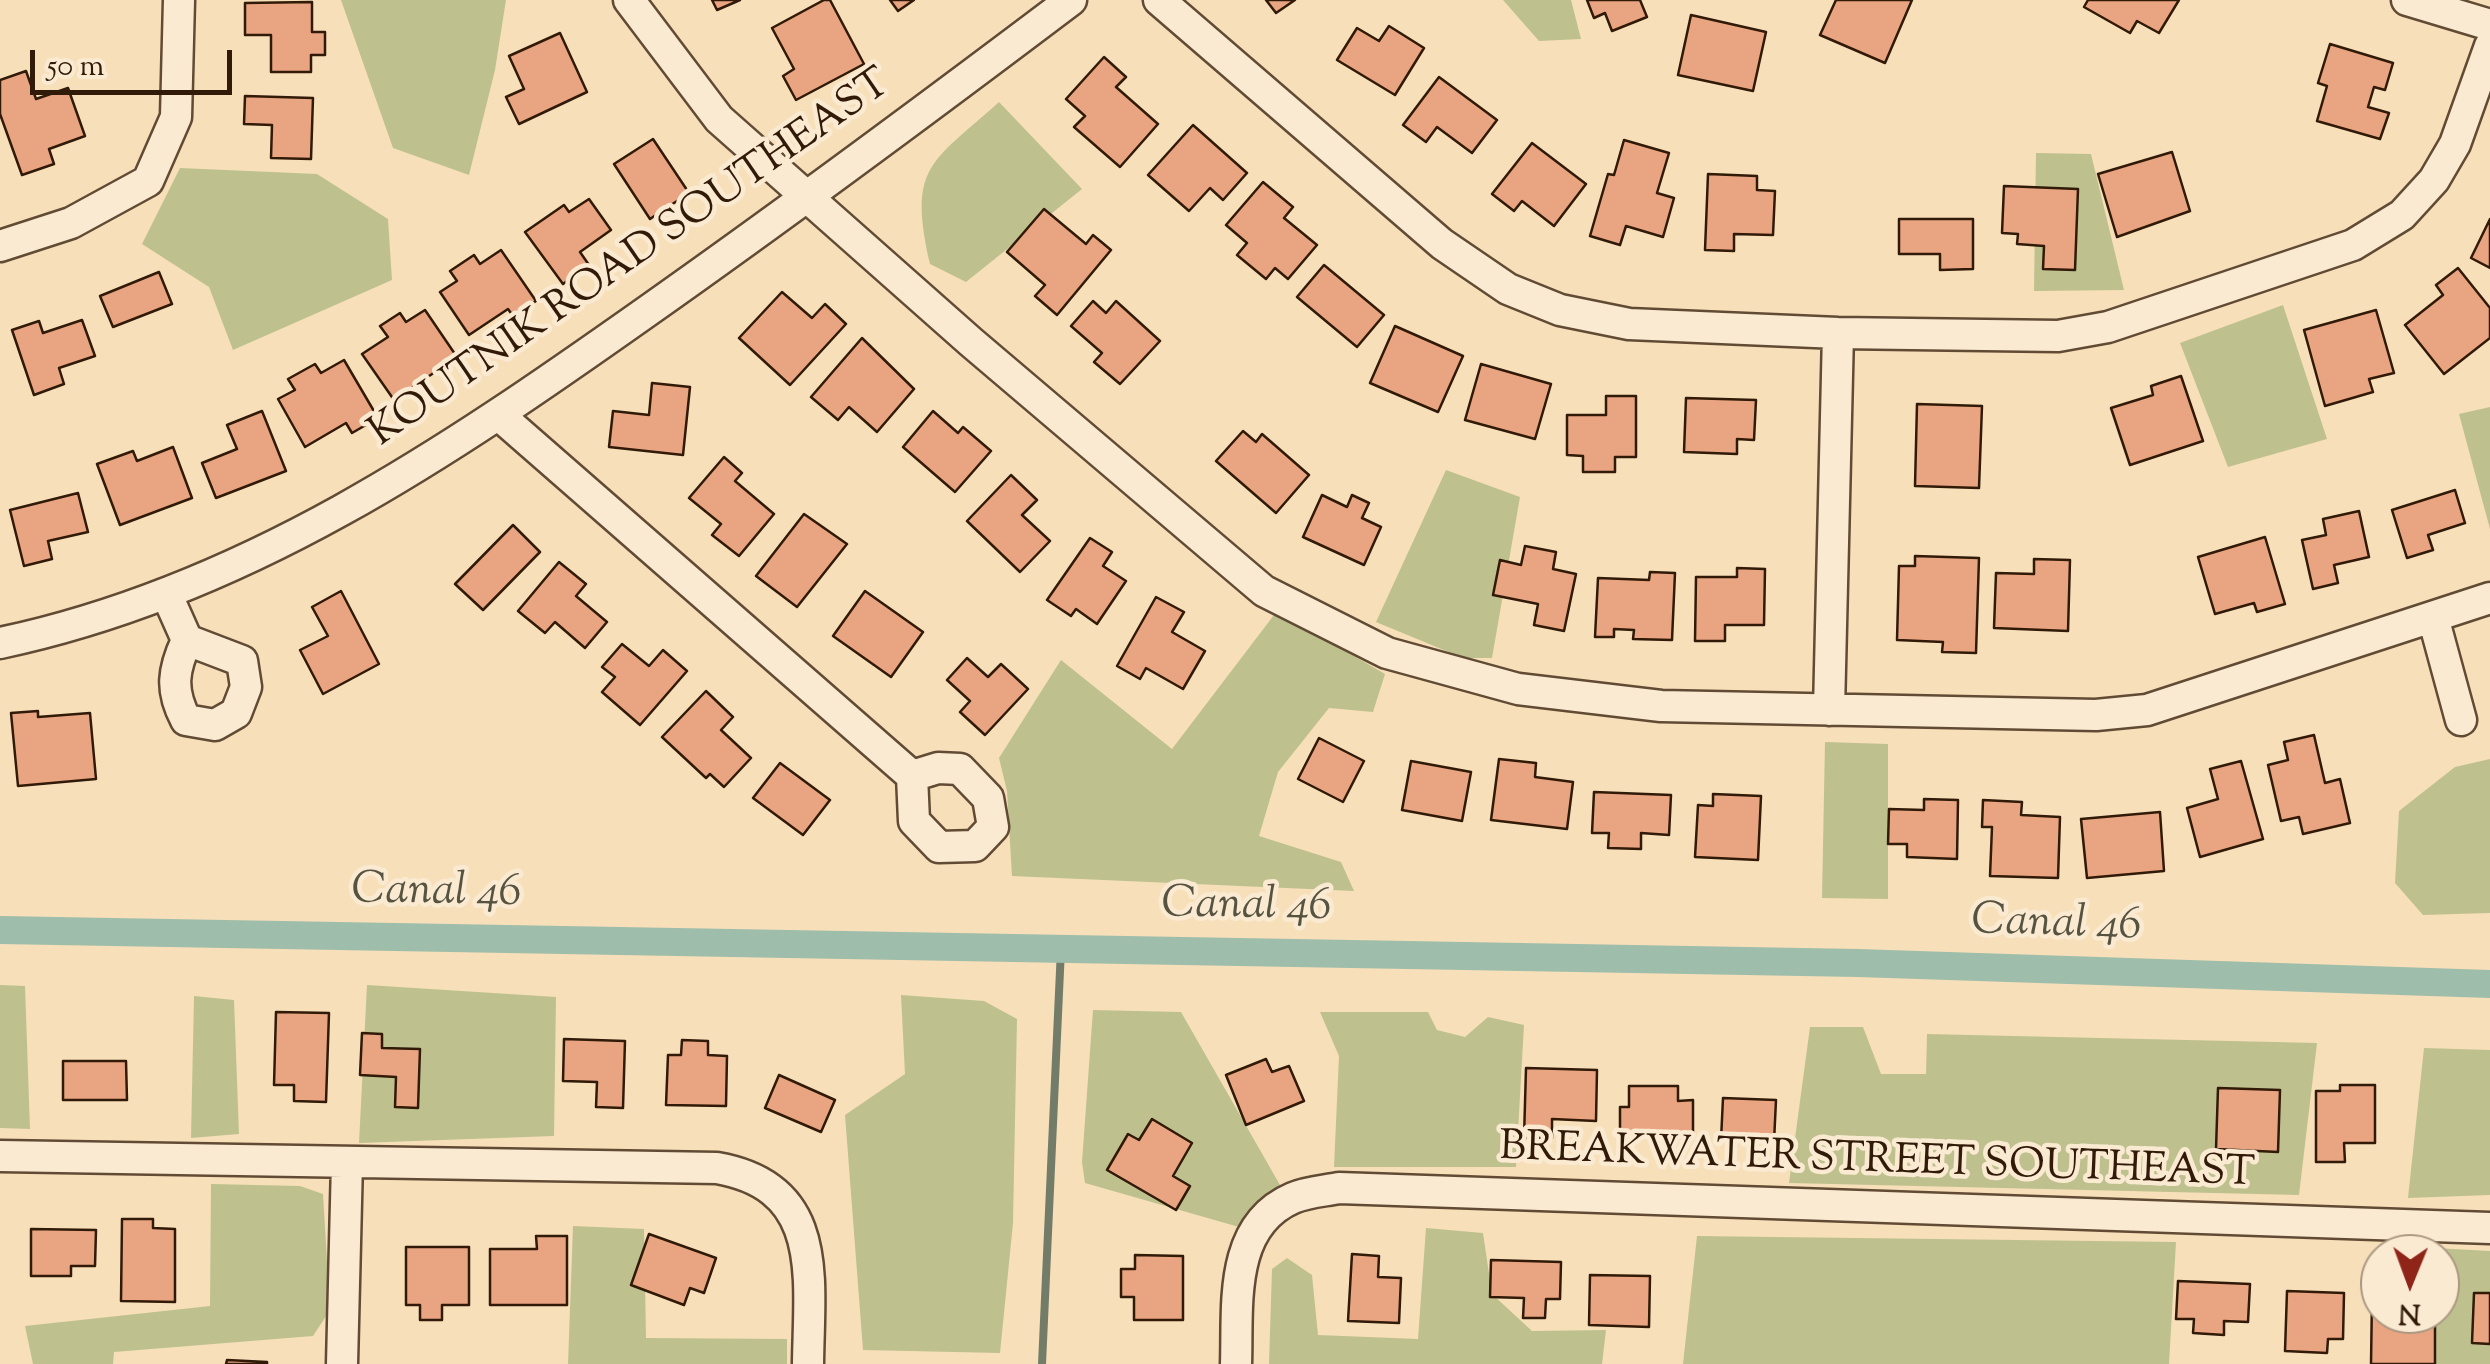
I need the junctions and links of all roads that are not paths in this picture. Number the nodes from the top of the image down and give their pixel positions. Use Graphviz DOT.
graph roads {
  1 [pos="179,0"];
  2 [pos="630,0"];
  3 [pos="1071,0"];
  4 [pos="1159,0"];
  5 [pos="2407,0"];
  6 [pos="2490,25"];
  7 [pos="2490,46"];
  8 [pos="809,196"];
  9 [pos="0,246"];
  10 [pos="1838,333"];
  11 [pos="500,416"];
  12 [pos="167,595"];
  13 [pos="2490,598"];
  14 [pos="2433,617"];
  15 [pos="187,640"];
  16 [pos="0,642"];
  17 [pos="1829,710"];
  18 [pos="2461,720"];
  19 [pos="912,776"];
  20 [pos="0,1156"];
  21 [pos="347,1162"];
  22 [pos="2490,1228"];
  23 [pos="342,1364"];
  24 [pos="808,1364"];
  25 [pos="1236,1364"];
  1 -- 9 [label="street"];
  2 -- 8 [label="street"];
  3 -- 8 [label="street, KOUTNIK ROAD SOUTHEAST"];
  4 -- 10 [label="street"];
  5 -- 6 [label="street"];
  7 -- 10 [label="street"];
  8 -- 11 [label="street, KOUTNIK ROAD SOUTHEAST"];
  8 -- 17 [label="street"];
  10 -- 17 [label="street"];
  11 -- 12 [label="street, KOUTNIK ROAD SOUTHEAST"];
  11 -- 19 [label="street"];
  12 -- 15 [label="street"];
  12 -- 16 [label="street, KOUTNIK ROAD SOUTHEAST"];
  13 -- 14 [label="street"];
  14 -- 17 [label="street"];
  14 -- 18 [label="street"];
  20 -- 21 [label="street"];
  21 -- 23 [label="street"];
  21 -- 24 [label="street"];
  22 -- 25 [label="street, BREAKWATER STREET SOUTHEAST"];
}
